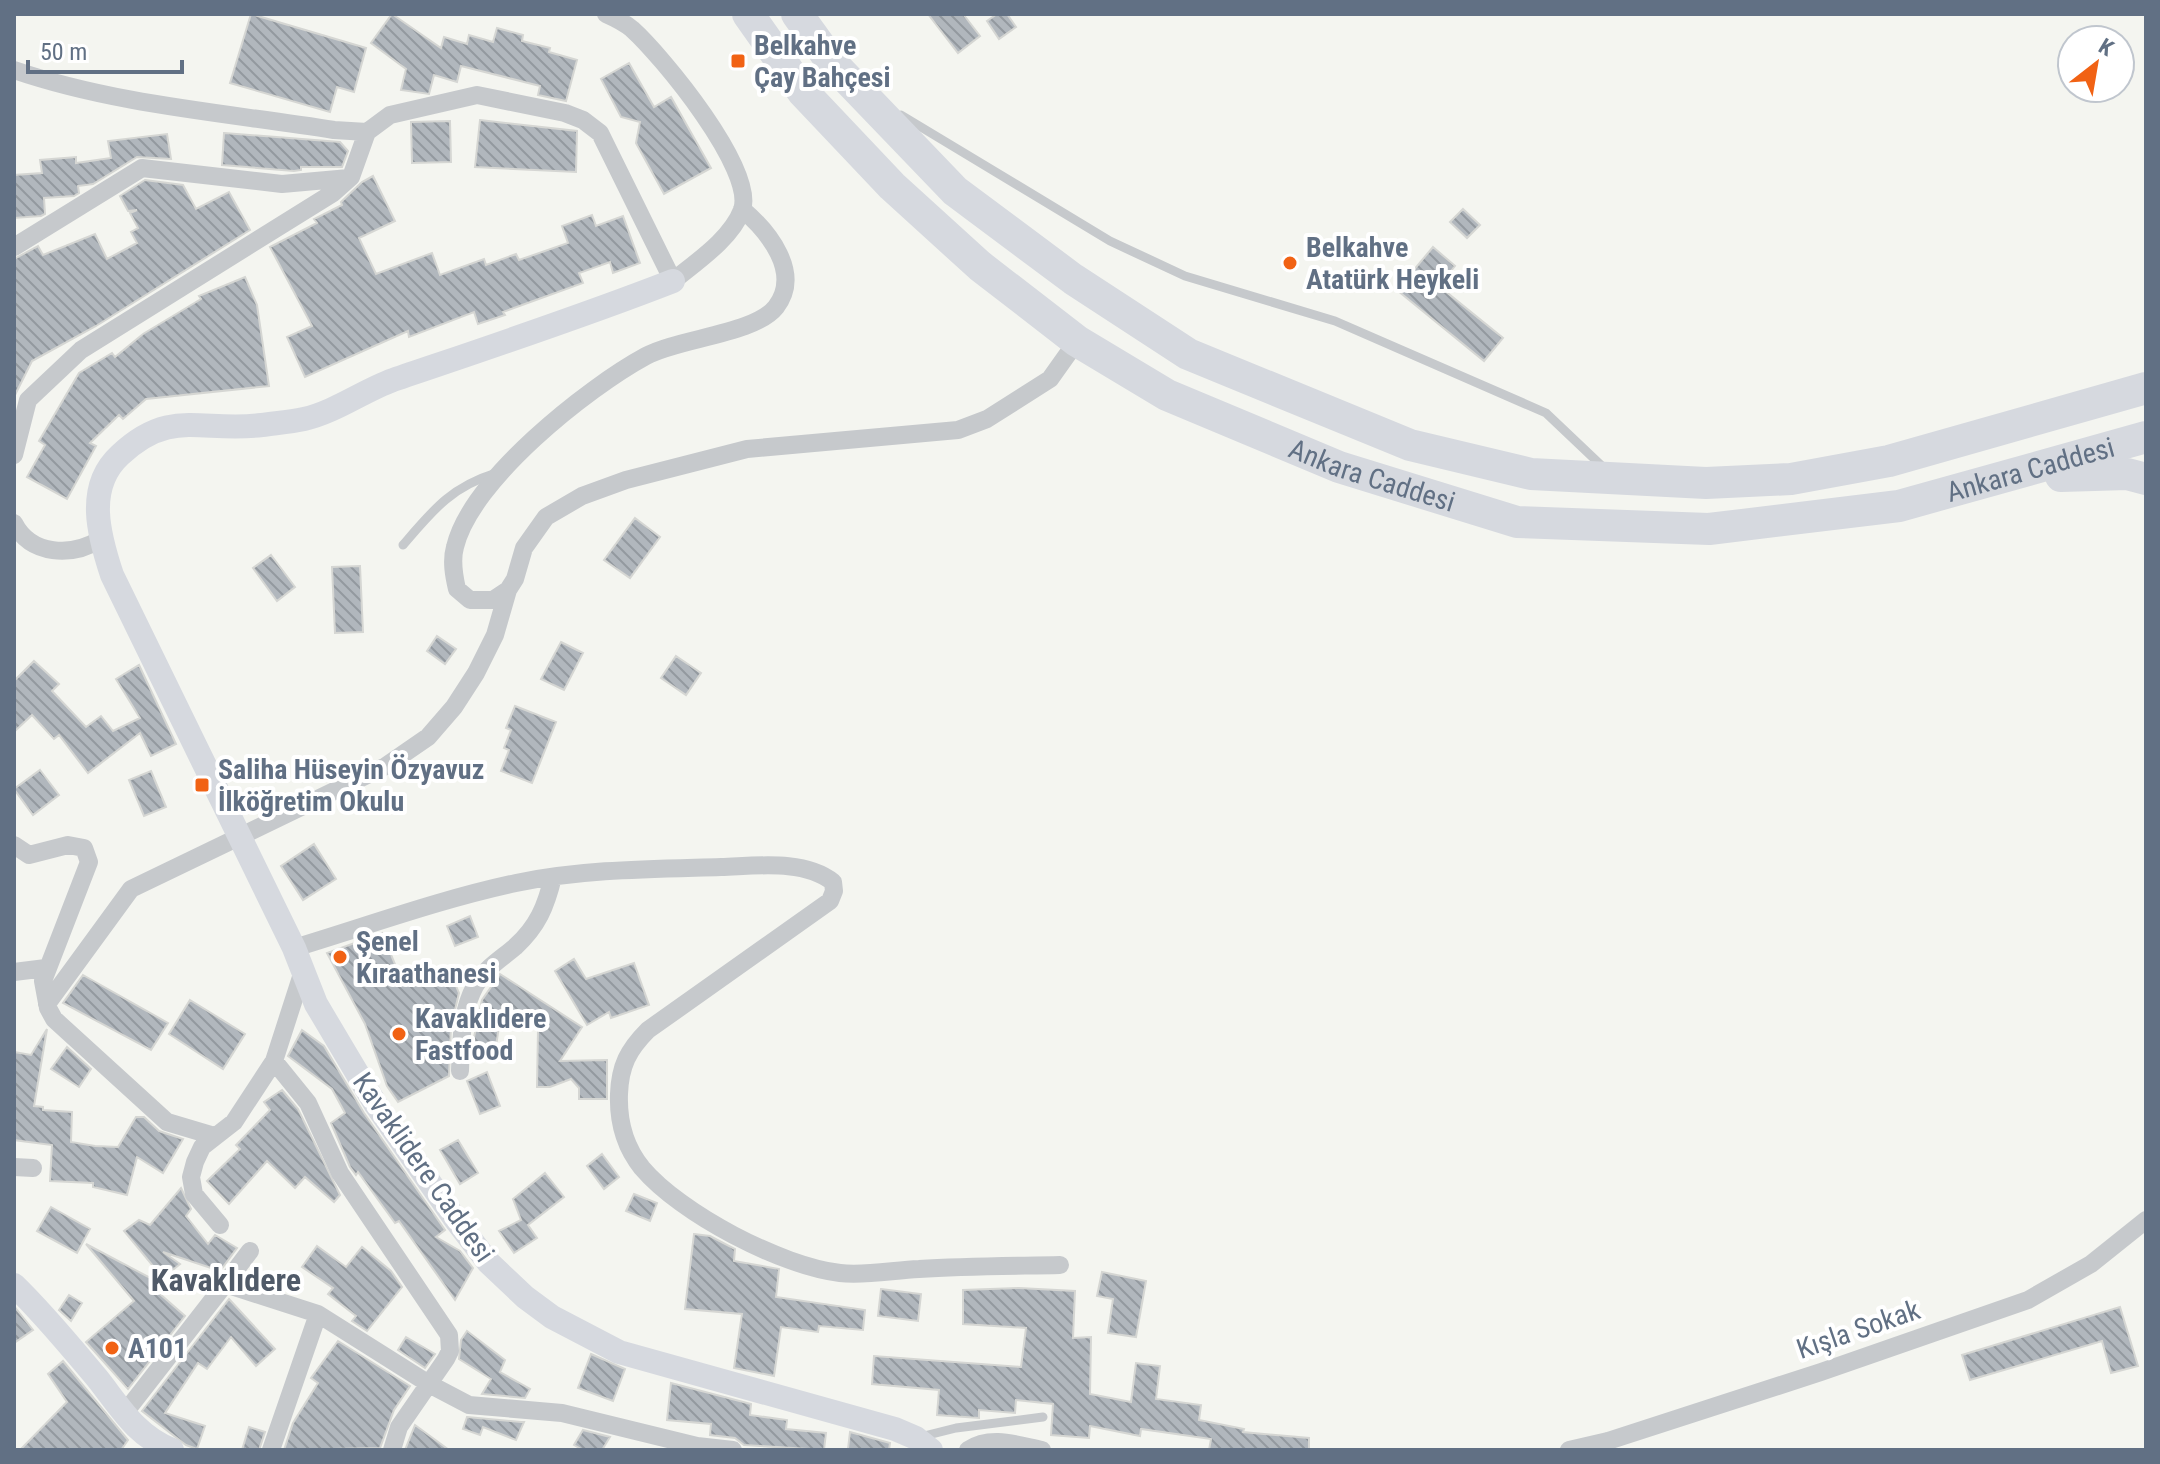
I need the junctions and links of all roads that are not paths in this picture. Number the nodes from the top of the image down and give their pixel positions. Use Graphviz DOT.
graph roads {
  1 [pos="606,14"];
  2 [pos="748,14"];
  3 [pos="797,14"];
  4 [pos="14,70"];
  5 [pos="856,88"];
  6 [pos="367,132"];
  7 [pos="351,177"];
  8 [pos="742,209"];
  9 [pos="14,247"];
  10 [pos="673,281"];
  11 [pos="1077,341"];
  12 [pos="2146,388"];
  13 [pos="2146,437"];
  14 [pos="14,455"];
  15 [pos="499,472"];
  16 [pos="1615,478"];
  17 [pos="1998,479"];
  18 [pos="2146,479"];
  19 [pos="14,523"];
  20 [pos="101,539"];
  21 [pos="20,545"];
  22 [pos="403,545"];
  23 [pos="508,590"];
  24 [pos="240,838"];
  25 [pos="19,854"];
  26 [pos="553,877"];
  27 [pos="294,948"];
  28 [pos="46,968"];
  29 [pos="303,971"];
  30 [pos="14,972"];
  31 [pos="47,1004"];
  32 [pos="274,1061"];
  33 [pos="460,1071"];
  34 [pos="214,1136"];
  35 [pos="14,1167"];
  36 [pos="33,1168"];
  37 [pos="2146,1220"];
  38 [pos="220,1225"];
  39 [pos="250,1251"];
  40 [pos="1060,1265"];
  41 [pos="225,1284"];
  42 [pos="14,1285"];
  43 [pos="318,1314"];
  44 [pos="429,1384"];
  45 [pos="123,1415"];
  46 [pos="1043,1417"];
  47 [pos="924,1444"];
  48 [pos="1608,1446"];
  49 [pos="160,1448"];
  50 [pos="271,1450"];
  51 [pos="392,1450"];
  52 [pos="733,1450"];
  53 [pos="968,1450"];
  54 [pos="1042,1450"];
  55 [pos="1569,1450"];
  1 -- 8 [label="street"];
  2 -- 11 [label="highway, Ankara Caddesi"];
  3 -- 5 [label="highway, Ankara Caddesi"];
  4 -- 6 [label="street"];
  5 -- 16 [label="lane"];
  5 -- 16 [label="highway, Ankara Caddesi"];
  6 -- 7 [label="street"];
  6 -- 10 [label="street"];
  7 -- 9 [label="street"];
  7 -- 14 [label="street"];
  8 -- 10 [label="street"];
  8 -- 15 [label="street"];
  10 -- 20 [label="street, Kavaklidere Caddesi"];
  11 -- 17 [label="highway, Ankara Caddesi"];
  11 -- 23 [label="street"];
  12 -- 16 [label="highway, Ankara Caddesi"];
  13 -- 17 [label="highway, Ankara Caddesi"];
  15 -- 22 [label="lane"];
  15 -- 23 [label="street"];
  17 -- 18 [label="highway"];
  19 -- 21 [label="street"];
  20 -- 21 [label="street"];
  20 -- 24 [label="street, Kavaklidere Caddesi"];
  23 -- 24 [label="street"];
  24 -- 27 [label="street, Kavaklidere Caddesi"];
  24 -- 31 [label="street"];
  25 -- 28 [label="street"];
  26 -- 27 [label="street"];
  26 -- 33 [label="street"];
  26 -- 40 [label="street"];
  27 -- 29 [label="street, Kavaklidere Caddesi"];
  28 -- 30 [label="street"];
  28 -- 31 [label="street"];
  29 -- 32 [label="street"];
  29 -- 47 [label="street, Kavaklidere Caddesi"];
  31 -- 34 [label="street"];
  32 -- 34 [label="street"];
  32 -- 44 [label="street"];
  34 -- 38 [label="street"];
  35 -- 36 [label="street"];
  37 -- 48 [label="street, Kışla Sokak"];
  39 -- 41 [label="street"];
  41 -- 43 [label="street"];
  41 -- 45 [label="street"];
  42 -- 45 [label="street"];
  43 -- 44 [label="street"];
  43 -- 50 [label="street"];
  44 -- 51 [label="street"];
  44 -- 52 [label="street"];
  45 -- 49 [label="street"];
  46 -- 47 [label="lane"];
  48 -- 55 [label="street, Kışla Sokak"];
  53 -- 54 [label="street"];
}
